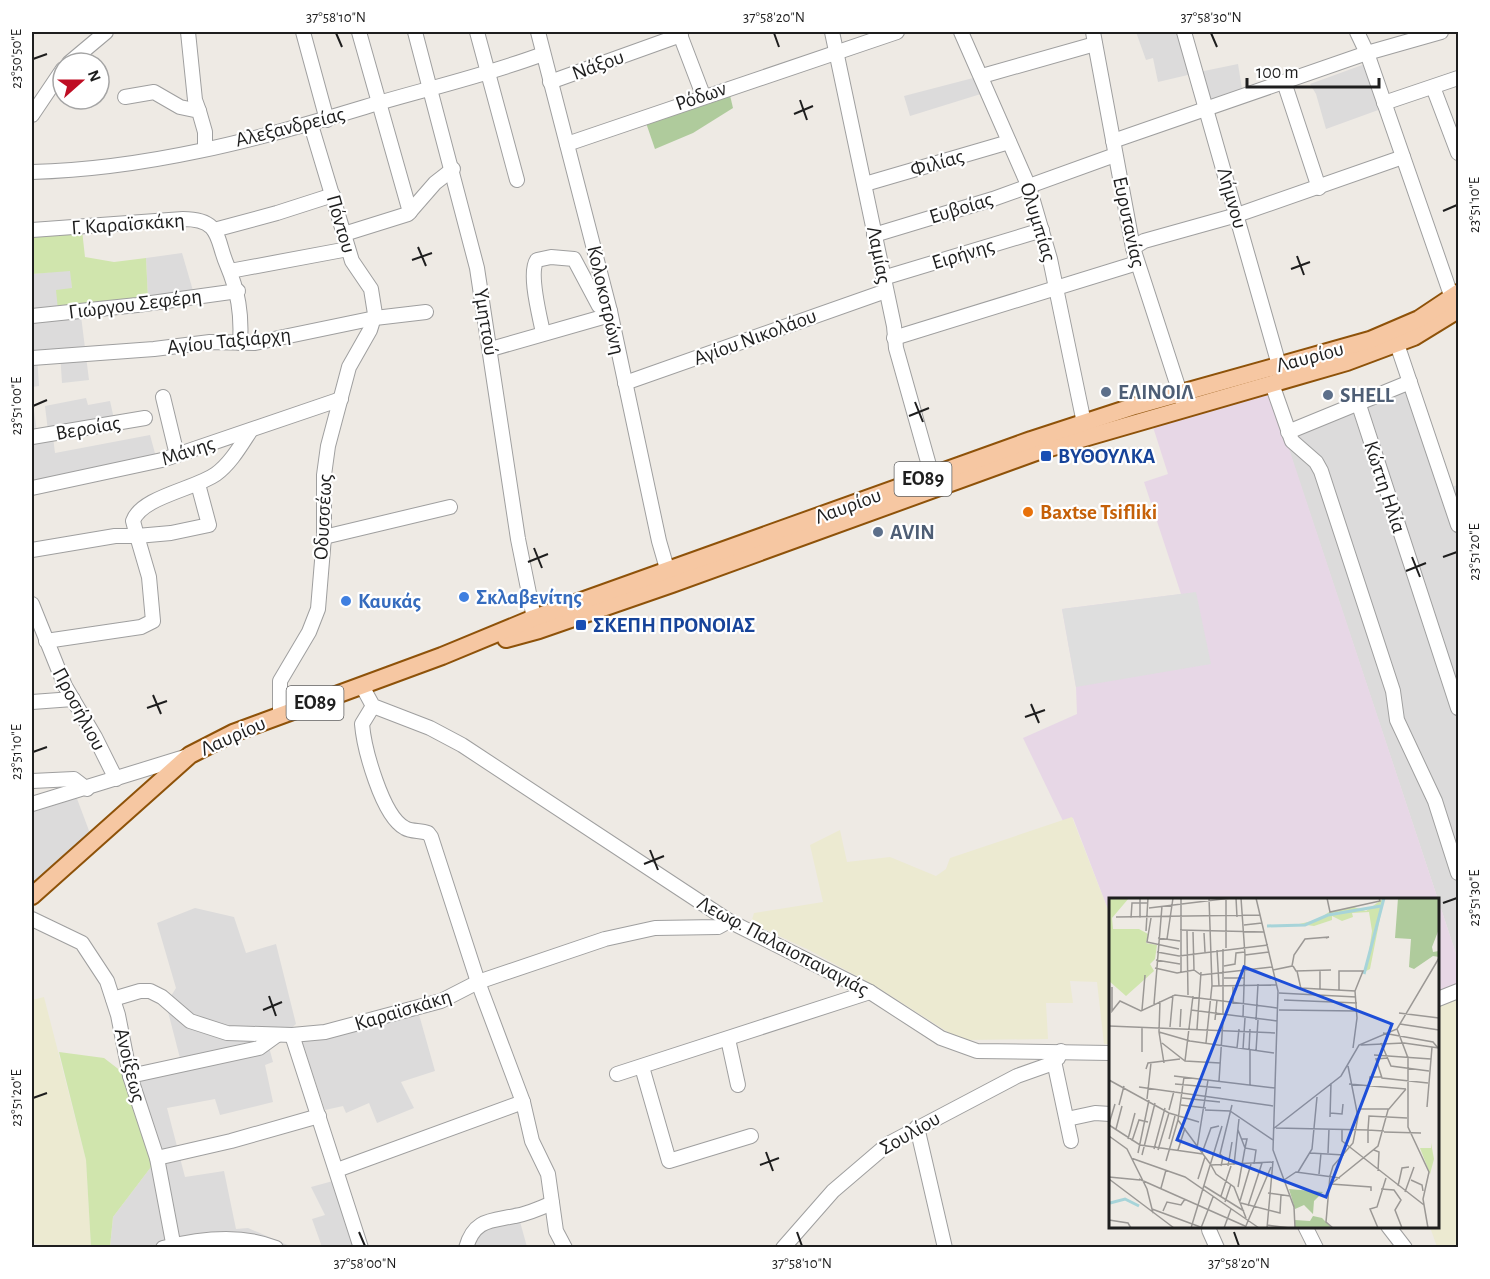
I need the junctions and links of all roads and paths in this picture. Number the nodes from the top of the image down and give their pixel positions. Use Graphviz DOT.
graph roads {
  1 [pos="106,32"];
  2 [pos="188,32"];
  3 [pos="303,32"];
  4 [pos="359,32"];
  5 [pos="415,32"];
  6 [pos="477,32"];
  7 [pos="538,32"];
  8 [pos="832,32"];
  9 [pos="897,32"];
  10 [pos="961,32"];
  11 [pos="1184,32"];
  12 [pos="1357,32"];
  13 [pos="1441,32"];
  14 [pos="680,33"];
  15 [pos="1411,36"];
  16 [pos="1094,38"];
  17 [pos="83,51"];
  18 [pos="836,51"];
  19 [pos="1367,53"];
  20 [pos="543,54"];
  21 [pos="489,74"];
  22 [pos="982,76"];
  23 [pos="1458,78"];
  24 [pos="1284,81"];
  25 [pos="550,82"];
  26 [pos="51,87"];
  27 [pos="1433,87"];
  28 [pos="430,90"];
  29 [pos="704,96"];
  30 [pos="125,97"];
  31 [pos="380,103"];
  32 [pos="1384,103"];
  33 [pos="1205,108"];
  34 [pos="199,111"];
  35 [pos="32,115"];
  36 [pos="327,120"];
  37 [pos="311,125"];
  38 [pos="1009,142"];
  39 [pos="567,144"];
  40 [pos="205,148"];
  41 [pos="1114,148"];
  42 [pos="1458,153"];
  43 [pos="1402,157"];
  44 [pos="453,169"];
  45 [pos="32,172"];
  46 [pos="517,180"];
  47 [pos="865,184"];
  48 [pos="1029,187"];
  49 [pos="1318,188"];
  50 [pos="333,195"];
  51 [pos="410,212"];
  52 [pos="1237,215"];
  53 [pos="32,230"];
  54 [pos="214,230"];
  55 [pos="1042,230"];
  56 [pos="344,234"];
  57 [pos="874,235"];
  58 [pos="592,242"];
  59 [pos="1133,248"];
  60 [pos="348,249"];
  61 [pos="574,259"];
  62 [pos="1137,263"];
  63 [pos="230,271"];
  64 [pos="885,285"];
  65 [pos="1057,289"];
  66 [pos="238,291"];
  67 [pos="1456,300"];
  68 [pos="426,312"];
  69 [pos="610,313"];
  70 [pos="32,316"];
  71 [pos="375,318"];
  72 [pos="543,333"];
  73 [pos="894,338"];
  74 [pos="240,343"];
  75 [pos="1396,344"];
  76 [pos="491,349"];
  77 [pos="32,358"];
  78 [pos="1279,365"];
  79 [pos="1410,382"];
  80 [pos="625,383"];
  81 [pos="1272,384"];
  82 [pos="163,397"];
  83 [pos="341,399"];
  84 [pos="1183,400"];
  85 [pos="1358,402"];
  86 [pos="145,418"];
  87 [pos="1084,423"];
  88 [pos="251,430"];
  89 [pos="1288,432"];
  90 [pos="32,437"];
  91 [pos="177,455"];
  92 [pos="932,476"];
  93 [pos="198,484"];
  94 [pos="32,488"];
  95 [pos="450,507"];
  96 [pos="1458,520"];
  97 [pos="137,536"];
  98 [pos="324,537"];
  99 [pos="32,550"];
  100 [pos="670,577"];
  101 [pos="32,604"];
  102 [pos="534,618"];
  103 [pos="35,619"];
  104 [pos="46,641"];
  105 [pos="442,656"];
  106 [pos="1453,671"];
  107 [pos="362,686"];
  108 [pos="73,699"];
  109 [pos="32,702"];
  110 [pos="373,706"];
  111 [pos="1458,708"];
  112 [pos="280,715"];
  113 [pos="190,755"];
  114 [pos="120,778"];
  115 [pos="32,781"];
  116 [pos="87,789"];
  117 [pos="150,791"];
  118 [pos="32,804"];
  119 [pos="1458,873"];
  120 [pos="32,896"];
  121 [pos="32,919"];
  122 [pos="729,921"];
  123 [pos="478,982"];
  124 [pos="1458,991"];
  125 [pos="870,992"];
  126 [pos="1439,998"];
  127 [pos="113,999"];
  128 [pos="277,1035"];
  129 [pos="292,1035"];
  130 [pos="728,1040"];
  131 [pos="1109,1053"];
  132 [pos="1058,1056"];
  133 [pos="642,1067"];
  134 [pos="617,1074"];
  135 [pos="130,1076"];
  136 [pos="738,1085"];
  137 [pos="523,1102"];
  138 [pos="1109,1114"];
  139 [pos="319,1116"];
  140 [pos="1067,1119"];
  141 [pos="917,1127"];
  142 [pos="751,1136"];
  143 [pos="1071,1141"];
  144 [pos="157,1158"];
  145 [pos="337,1170"];
  146 [pos="552,1203"];
  147 [pos="1306,1228"];
  148 [pos="1389,1228"];
  149 [pos="1209,1230"];
  150 [pos="1398,1244"];
  151 [pos="170,1247"];
  152 [pos="276,1248"];
  153 [pos="361,1248"];
  154 [pos="466,1248"];
  155 [pos="566,1248"];
  156 [pos="783,1248"];
  157 [pos="945,1248"];
  158 [pos="1218,1248"];
  159 [pos="1316,1248"];
  1 -- 17 [label="street"];
  2 -- 34 [label="street"];
  3 -- 36 [label="street"];
  4 -- 31 [label="street"];
  5 -- 28 [label="street, Υμηττού"];
  6 -- 21 [label="street"];
  7 -- 20 [label="street, Κολοκοτρώνη"];
  8 -- 18 [label="street, Λαμίας"];
  9 -- 18 [label="street, Ρόδων"];
  10 -- 22 [label="street, Ολυμπίας"];
  11 -- 33 [label="street, Λήμνου"];
  12 -- 19 [label="street"];
  13 -- 15 [label="street, Ευβοίας"];
  14 -- 25 [label="street, Νάξου"];
  14 -- 29 [label="street"];
  15 -- 19 [label="street, Ευβοίας"];
  16 -- 22 [label="street"];
  16 -- 41 [label="street, Ευρυτανίας"];
  18 -- 29 [label="street, Ρόδων"];
  18 -- 47 [label="street, Λαμίας"];
  19 -- 24 [label="street, Ευβοίας"];
  19 -- 32 [label="street"];
  20 -- 21 [label="street, Αλεξανδρείας"];
  20 -- 25 [label="street, Κολοκοτρώνη"];
  21 -- 28 [label="street, Αλεξανδρείας"];
  21 -- 46 [label="street"];
  22 -- 38 [label="street, Ολυμπίας"];
  23 -- 27 [label="street"];
  24 -- 33 [label="street, Ευβοίας"];
  24 -- 49 [label="street"];
  25 -- 39 [label="street, Κολοκοτρώνη"];
  26 -- 35 [label="street"];
  27 -- 32 [label="street"];
  27 -- 42 [label="street"];
  28 -- 31 [label="street, Αλεξανδρείας"];
  28 -- 44 [label="street, Υμηττού"];
  29 -- 39 [label="street, Ρόδων"];
  30 -- 34 [label="street"];
  31 -- 36 [label="street, Αλεξανδρείας"];
  31 -- 51 [label="street"];
  32 -- 43 [label="street"];
  33 -- 41 [label="street, Ευβοίας"];
  33 -- 52 [label="street, Λήμνου"];
  34 -- 40 [label="street"];
  36 -- 37 [label="street, Αλεξανδρείας"];
  37 -- 40 [label="street, Αλεξανδρείας"];
  37 -- 50 [label="street, Πόντου"];
  38 -- 47 [label="street, Φιλίας"];
  38 -- 48 [label="street, Ολυμπίας"];
  39 -- 58 [label="street, Κολοκοτρώνη"];
  40 -- 45 [label="street, Αλεξανδρείας"];
  41 -- 48 [label="street, Ευβοίας"];
  41 -- 59 [label="street, Ευρυτανίας"];
  43 -- 49 [label="street"];
  43 -- 67 [label="street"];
  44 -- 51 [label="street"];
  44 -- 76 [label="street, Υμηττού"];
  47 -- 57 [label="street, Λαμίας"];
  48 -- 55 [label="street, Ολυμπίας"];
  48 -- 57 [label="street, Ευβοίας"];
  49 -- 52 [label="street"];
  50 -- 54 [label="street"];
  50 -- 56 [label="street, Πόντου"];
  51 -- 56 [label="street"];
  52 -- 59 [label="street"];
  52 -- 78 [label="street, Λήμνου"];
  53 -- 54 [label="street, Γ. Καραϊσκάκη"];
  54 -- 63 [label="street, Γ. Καραϊσκάκη"];
  55 -- 64 [label="street, Ειρήνης"];
  55 -- 65 [label="street, Ολυμπίας"];
  56 -- 60 [label="street, Πόντου"];
  57 -- 64 [label="street, Λαμίας"];
  58 -- 61 [label="street"];
  58 -- 69 [label="street, Κολοκοτρώνη"];
  59 -- 62 [label="street, Ευρυτανίας"];
  60 -- 63 [label="street"];
  60 -- 71 [label="street, Πόντου"];
  61 -- 69 [label="street"];
  61 -- 72 [label="street"];
  62 -- 65 [label="street"];
  62 -- 84 [label="street, Ευρυτανίας"];
  63 -- 66 [label="street, Γ. Καραϊσκάκη"];
  64 -- 73 [label="street, Λαμίας"];
  64 -- 80 [label="street, Αγίου Νικολάου"];
  65 -- 73 [label="street"];
  65 -- 87 [label="street, Ολυμπίας"];
  66 -- 70 [label="street, Γιώργου Σεφέρη"];
  66 -- 74 [label="street, Γ. Καραϊσκάκη"];
  67 -- 75 [label="main road, Λαυρίου / ΕΟ89"];
  67 -- 78 [label="main road, Λαυρίου / ΕΟ89"];
  68 -- 71 [label="street, Αγίου Ταξιάρχη"];
  69 -- 72 [label="street"];
  69 -- 80 [label="street, Κολοκοτρώνη"];
  71 -- 74 [label="street, Αγίου Ταξιάρχη"];
  71 -- 83 [label="street, Οδυσσέως"];
  72 -- 76 [label="street"];
  73 -- 92 [label="street, Λαμίας"];
  74 -- 77 [label="street, Αγίου Ταξιάρχη"];
  75 -- 79 [label="street"];
  75 -- 81 [label="main road, Λαυρίου / ΕΟ89"];
  76 -- 102 [label="street, Υμηττού"];
  78 -- 84 [label="main road, Λαυρίου / ΕΟ89"];
  79 -- 85 [label="street"];
  79 -- 96 [label="street"];
  80 -- 100 [label="street, Κολοκοτρώνη"];
  81 -- 84 [label="main road, Λαυρίου / ΕΟ89"];
  81 -- 89 [label="street"];
  82 -- 91 [label="street"];
  83 -- 88 [label="street, Μάνης"];
  83 -- 98 [label="street, Οδυσσέως"];
  84 -- 87 [label="main road, Λαυρίου / ΕΟ89"];
  84 -- 100 [label="main road, Λαυρίου / ΕΟ89"];
  85 -- 89 [label="street"];
  85 -- 106 [label="street, Κώττη Ηλία"];
  86 -- 90 [label="street, Βεροίας"];
  87 -- 92 [label="main road, Λαυρίου / ΕΟ89"];
  88 -- 91 [label="street, Μάνης"];
  88 -- 93 [label="street"];
  89 -- 119 [label="street"];
  91 -- 94 [label="street, Μάνης"];
  92 -- 100 [label="main road, Λαυρίου / ΕΟ89"];
  93 -- 97 [label="street"];
  93 -- 97 [label="street"];
  95 -- 98 [label="street"];
  97 -- 99 [label="street"];
  97 -- 104 [label="street"];
  98 -- 112 [label="street, Οδυσσέως"];
  100 -- 102 [label="main road, Λαυρίου / ΕΟ89"];
  100 -- 105 [label="main road, Λαυρίου / ΕΟ89"];
  101 -- 103 [label="street, Προσήλιου"];
  102 -- 105 [label="main road, Λαυρίου / ΕΟ89"];
  103 -- 104 [label="street, Προσήλιου"];
  104 -- 108 [label="street, Προσήλιου"];
  105 -- 107 [label="main road, Λαυρίου / ΕΟ89"];
  106 -- 111 [label="street, Κώττη Ηλία"];
  107 -- 110 [label="street"];
  107 -- 112 [label="main road, Λαυρίου / ΕΟ89"];
  108 -- 109 [label="street"];
  108 -- 114 [label="street, Προσήλιου"];
  110 -- 122 [label="street, Λεωφ. Παλαιοπαναγιάς"];
  110 -- 123 [label="street"];
  112 -- 113 [label="main road, Λαυρίου / ΕΟ89"];
  113 -- 114 [label="street"];
  113 -- 117 [label="main road, Λαυρίου / ΕΟ89"];
  114 -- 116 [label="street"];
  114 -- 117 [label="street"];
  115 -- 116 [label="street"];
  116 -- 118 [label="street"];
  117 -- 120 [label="main road, Λαυρίου / ΕΟ89"];
  121 -- 127 [label="street, Ανοίξεως"];
  122 -- 123 [label="street, Καραϊσκάκη"];
  122 -- 125 [label="street, Λεωφ. Παλαιοπαναγιάς"];
  123 -- 129 [label="street, Καραϊσκάκη"];
  123 -- 137 [label="street"];
  124 -- 126 [label="street"];
  125 -- 130 [label="street"];
  125 -- 132 [label="street, Λεωφ. Παλαιοπαναγιάς"];
  127 -- 128 [label="street, Καραϊσκάκη"];
  127 -- 135 [label="street, Ανοίξεως"];
  128 -- 129 [label="street, Καραϊσκάκη"];
  128 -- 135 [label="street"];
  129 -- 139 [label="street"];
  130 -- 133 [label="street"];
  130 -- 136 [label="street"];
  131 -- 132 [label="street, Λεωφ. Παλαιοπαναγιάς"];
  132 -- 140 [label="street"];
  132 -- 141 [label="street, Σουλίου"];
  133 -- 134 [label="street"];
  133 -- 142 [label="street"];
  135 -- 144 [label="street, Ανοίξεως"];
  137 -- 145 [label="street"];
  137 -- 146 [label="street"];
  138 -- 140 [label="street"];
  139 -- 144 [label="street"];
  139 -- 145 [label="street"];
  140 -- 143 [label="street"];
  141 -- 156 [label="street, Σουλίου"];
  141 -- 157 [label="street"];
  144 -- 151 [label="street, Ανοίξεως"];
  145 -- 153 [label="street"];
  146 -- 154 [label="street"];
  146 -- 155 [label="street"];
  147 -- 159 [label="street"];
  148 -- 150 [label="street"];
  149 -- 158 [label="street"];
  151 -- 152 [label="street"];
}
